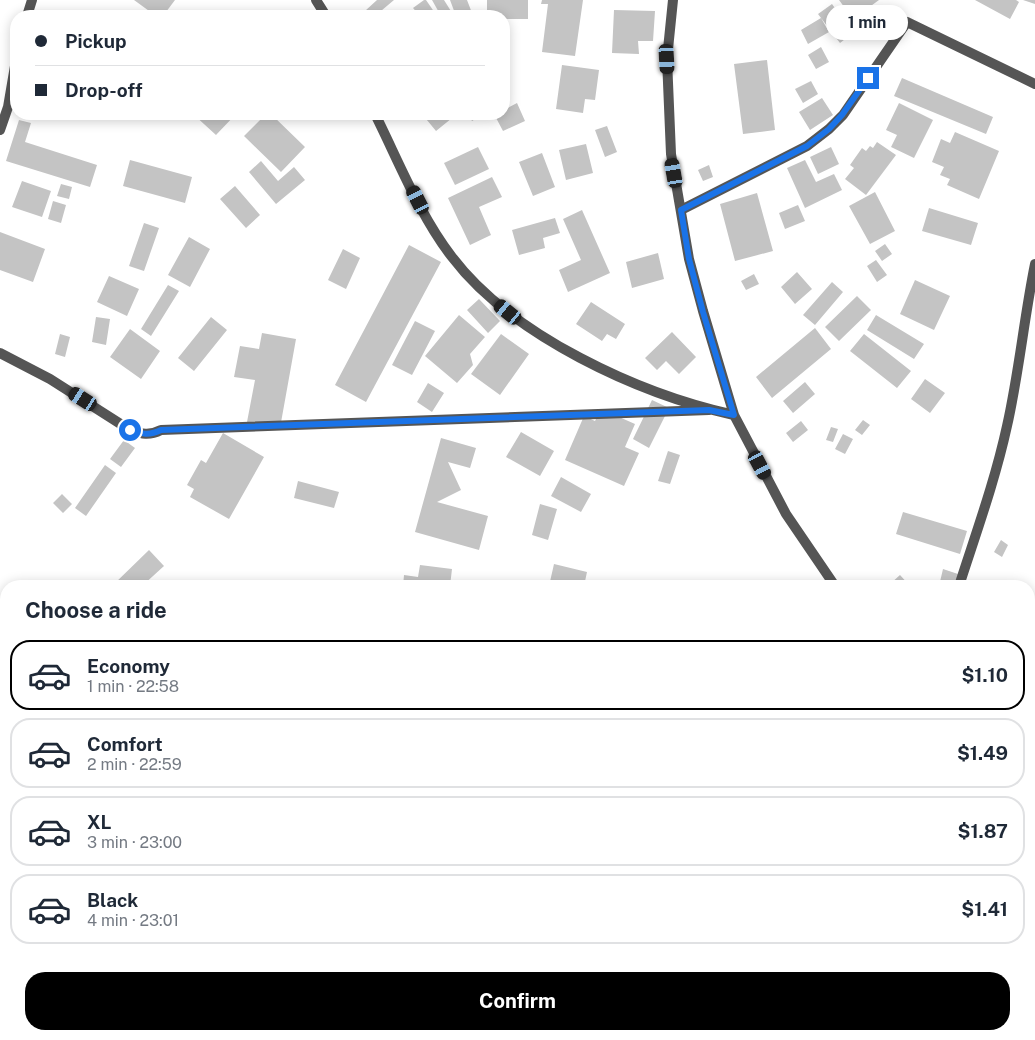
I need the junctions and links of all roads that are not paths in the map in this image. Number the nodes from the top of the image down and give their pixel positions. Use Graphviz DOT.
graph roads {
  1 [pos="673,0"];
  2 [pos="10,84"];
  3 [pos="1035,84"];
  4 [pos="4,108"];
  5 [pos="378,120"];
  6 [pos="0,130"];
  7 [pos="681,210"];
  8 [pos="1035,264"];
  9 [pos="0,352"];
  10 [pos="709,410"];
  11 [pos="734,415"];
  12 [pos="831,580"];
  13 [pos="961,580"];
  1 -- 7 [label="street"];
  2 -- 4 [label="street"];
  3 -- 7 [label="street"];
  4 -- 6 [label="street"];
  5 -- 10 [label="street"];
  7 -- 11 [label="street"];
  8 -- 13 [label="street"];
  9 -- 10 [label="street"];
  10 -- 11 [label="street"];
  11 -- 12 [label="street"];
}
